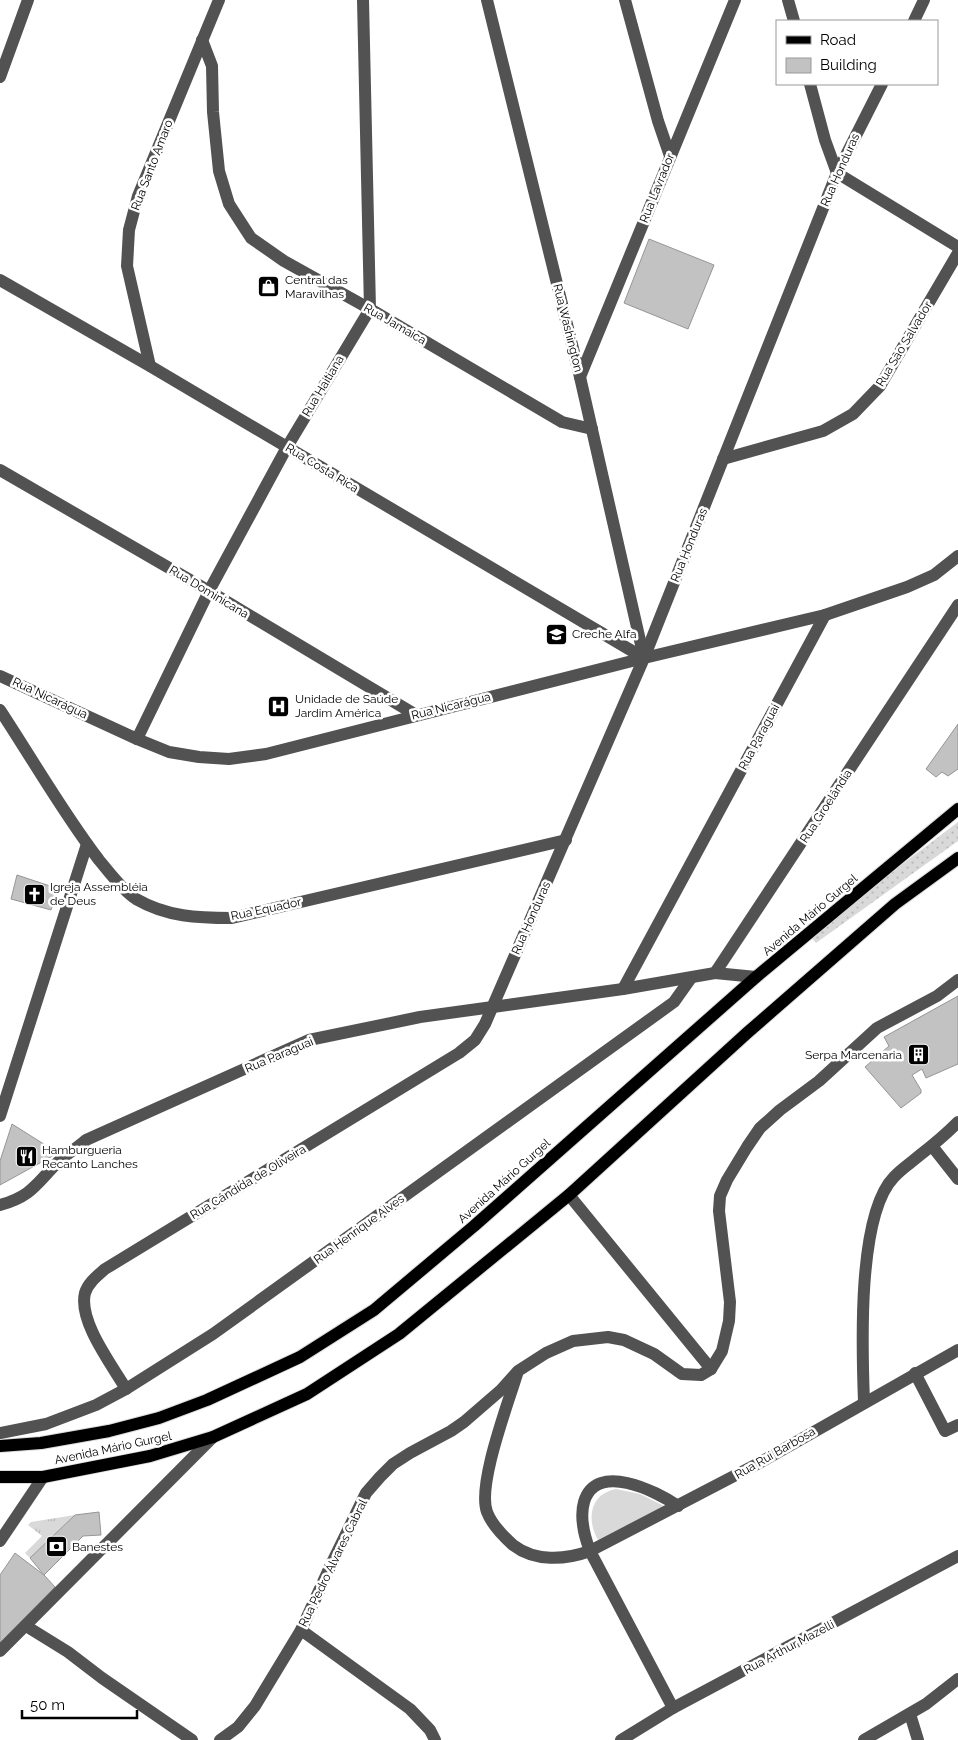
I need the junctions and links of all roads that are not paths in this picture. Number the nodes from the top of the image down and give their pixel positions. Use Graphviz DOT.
graph roads {
  1 [pos="28,0"];
  2 [pos="219,0"];
  3 [pos="363,0"];
  4 [pos="487,0"];
  5 [pos="625,0"];
  6 [pos="735,0"];
  7 [pos="788,0"];
  8 [pos="924,0"];
  9 [pos="794,20"];
  10 [pos="914,20"];
  11 [pos="202,40"];
  12 [pos="0,78"];
  13 [pos="810,85"];
  14 [pos="881,85"];
  15 [pos="670,156"];
  16 [pos="837,173"];
  17 [pos="958,247"];
  18 [pos="958,253"];
  19 [pos="0,280"];
  20 [pos="370,309"];
  21 [pos="150,366"];
  22 [pos="580,377"];
  23 [pos="592,429"];
  24 [pos="287,447"];
  25 [pos="723,459"];
  26 [pos="0,470"];
  27 [pos="958,556"];
  28 [pos="209,592"];
  29 [pos="958,605"];
  30 [pos="825,614"];
  31 [pos="644,658"];
  32 [pos="0,676"];
  33 [pos="0,710"];
  34 [pos="416,715"];
  35 [pos="137,739"];
  36 [pos="958,809"];
  37 [pos="566,840"];
  38 [pos="87,844"];
  39 [pos="958,858"];
  40 [pos="716,973"];
  41 [pos="756,977"];
  42 [pos="691,978"];
  43 [pos="958,980"];
  44 [pos="623,989"];
  45 [pos="492,1006"];
  46 [pos="0,1116"];
  47 [pos="958,1122"];
  48 [pos="932,1146"];
  49 [pos="958,1179"];
  50 [pos="569,1195"];
  51 [pos="0,1205"];
  52 [pos="958,1350"];
  53 [pos="711,1369"];
  54 [pos="518,1370"];
  55 [pos="915,1373"];
  56 [pos="126,1389"];
  57 [pos="864,1402"];
  58 [pos="958,1425"];
  59 [pos="0,1433"];
  60 [pos="213,1437"];
  61 [pos="0,1446"];
  62 [pos="43,1477"];
  63 [pos="0,1478"];
  64 [pos="678,1506"];
  65 [pos="0,1542"];
  66 [pos="590,1552"];
  67 [pos="958,1556"];
  68 [pos="26,1626"];
  69 [pos="301,1630"];
  70 [pos="0,1651"];
  71 [pos="958,1679"];
  72 [pos="673,1708"];
  73 [pos="910,1714"];
  74 [pos="192,1740"];
  75 [pos="220,1740"];
  76 [pos="435,1740"];
  77 [pos="621,1740"];
  78 [pos="864,1740"];
  79 [pos="918,1740"];
  1 -- 12 [label="street"];
  2 -- 11 [label="street, Rua Santo Amaro"];
  3 -- 20 [label="street"];
  4 -- 22 [label="street, Rua Washington"];
  5 -- 15 [label="street"];
  6 -- 15 [label="street, Rua Lavrador"];
  7 -- 9 [label="street"];
  8 -- 10 [label="street"];
  11 -- 20 [label="street, Rua Jamaica"];
  11 -- 21 [label="street, Rua Santo Amaro"];
  13 -- 16 [label="street"];
  14 -- 16 [label="street, Rua Honduras"];
  15 -- 22 [label="street, Rua Lavrador"];
  16 -- 17 [label="street"];
  16 -- 25 [label="street, Rua Honduras"];
  18 -- 25 [label="street, Rua São Salvador"];
  19 -- 21 [label="street, Rua Costa Rica"];
  20 -- 23 [label="street, Rua Jamaica"];
  20 -- 24 [label="street, Rua Haitiana"];
  21 -- 24 [label="street, Rua Costa Rica"];
  22 -- 23 [label="street, Rua Washington"];
  23 -- 31 [label="street, Rua Washington"];
  24 -- 28 [label="street, Rua Haitiana"];
  24 -- 31 [label="street, Rua Costa Rica"];
  25 -- 31 [label="street, Rua Honduras"];
  26 -- 28 [label="street, Rua Dominicana"];
  27 -- 30 [label="street"];
  28 -- 34 [label="street, Rua Dominicana"];
  28 -- 35 [label="street, Rua Haitiana"];
  29 -- 40 [label="street, Rua Groelândia"];
  30 -- 31 [label="street, Rua Nicarágua"];
  30 -- 44 [label="street, Rua Paraguai"];
  31 -- 34 [label="street, Rua Nicarágua"];
  31 -- 37 [label="street, Rua Honduras"];
  32 -- 35 [label="street, Rua Nicarágua"];
  33 -- 38 [label="street, Rua Equador"];
  34 -- 35 [label="street, Rua Nicarágua"];
  36 -- 41 [label="main road, Avenida Mário Gurgel"];
  37 -- 38 [label="street, Rua Equador"];
  37 -- 45 [label="street, Rua Honduras"];
  38 -- 46 [label="street"];
  39 -- 50 [label="main road, Avenida Mário Gurgel"];
  40 -- 41 [label="street"];
  40 -- 42 [label="street, Rua Paraguai"];
  41 -- 61 [label="main road, Avenida Mário Gurgel"];
  42 -- 44 [label="street, Rua Paraguai"];
  42 -- 56 [label="street, Rua Henrique Alves"];
  43 -- 53 [label="street"];
  44 -- 45 [label="street, Rua Paraguai"];
  45 -- 51 [label="street, Rua Paraguai"];
  45 -- 56 [label="street, Rua Cândida de Oliveira"];
  47 -- 48 [label="street"];
  48 -- 49 [label="street"];
  48 -- 57 [label="street"];
  50 -- 53 [label="street"];
  50 -- 60 [label="main road, Avenida Mário Gurgel"];
  52 -- 55 [label="street, Rua Rui Barbosa"];
  53 -- 54 [label="street, Rua Pedro Álvares Cabral"];
  54 -- 66 [label="street, Rua Rui Barbosa"];
  54 -- 69 [label="street, Rua Pedro Álvares Cabral"];
  55 -- 57 [label="street, Rua Rui Barbosa"];
  55 -- 58 [label="street"];
  56 -- 59 [label="street, Rua Henrique Alves"];
  57 -- 64 [label="street, Rua Rui Barbosa"];
  60 -- 62 [label="main road, Avenida Mário Gurgel"];
  60 -- 68 [label="street"];
  62 -- 63 [label="main road, Avenida Mário Gurgel"];
  62 -- 65 [label="street"];
  64 -- 66 [label="street, Rua Rui Barbosa"];
  64 -- 66 [label="street"];
  66 -- 72 [label="street"];
  67 -- 72 [label="street, Rua Arthur Mazelli"];
  68 -- 70 [label="street"];
  68 -- 74 [label="street"];
  69 -- 75 [label="street, Rua Pedro Álvares Cabral"];
  69 -- 76 [label="street"];
  71 -- 73 [label="street"];
  72 -- 77 [label="street, Rua Arthur Mazelli"];
  73 -- 78 [label="street"];
  73 -- 79 [label="street"];
}
